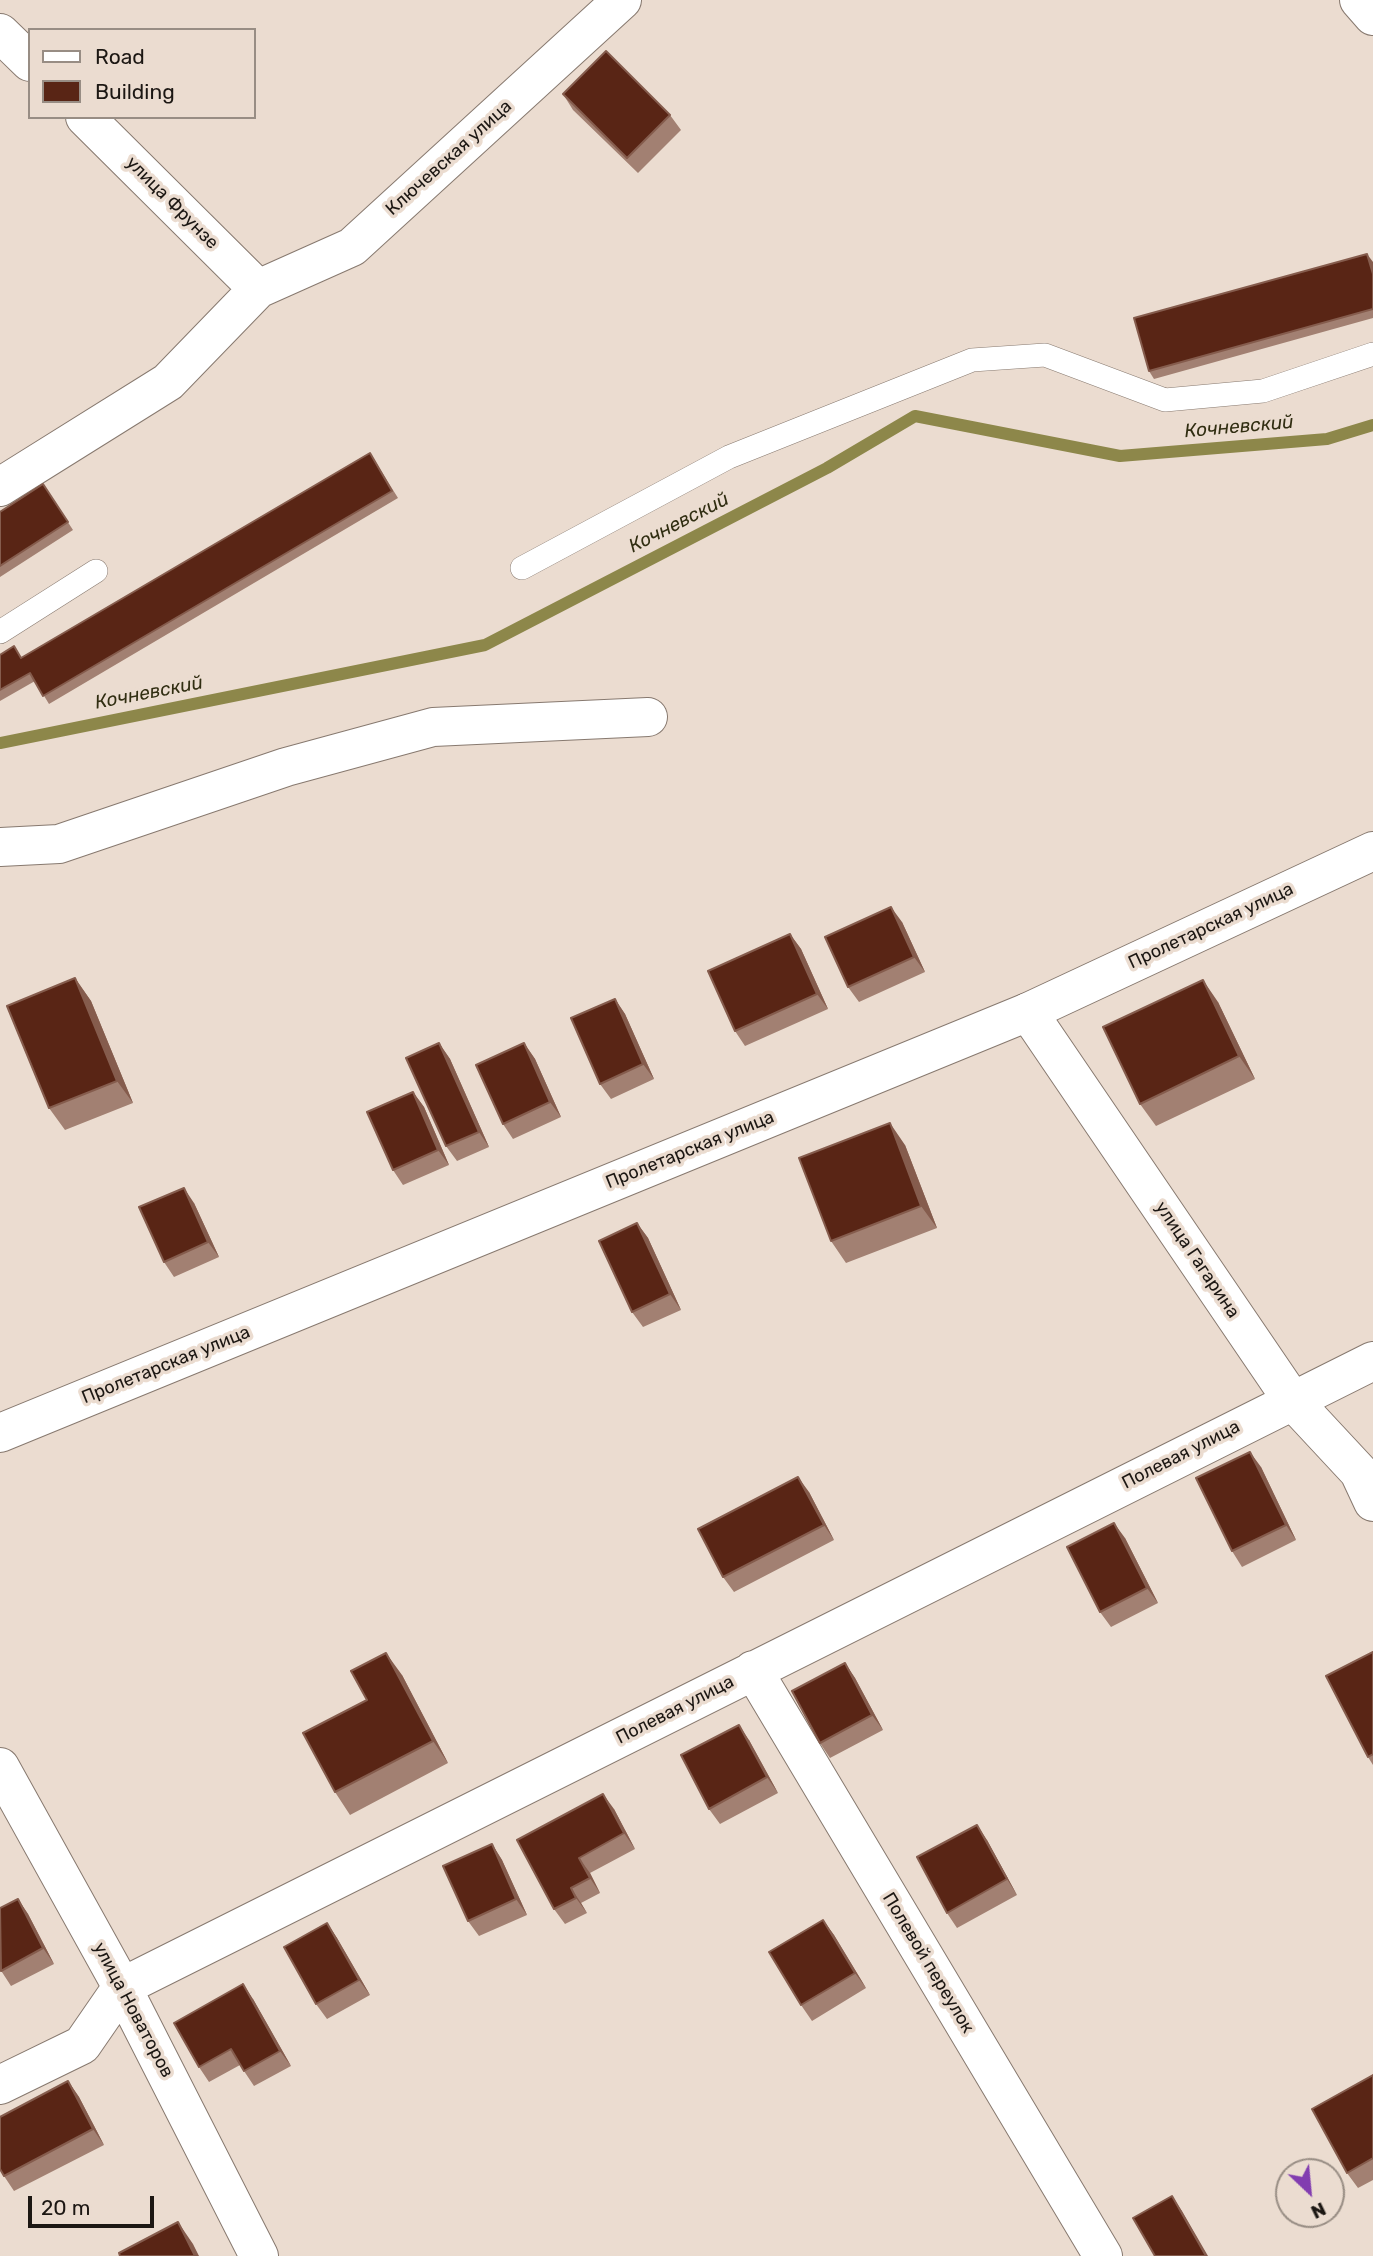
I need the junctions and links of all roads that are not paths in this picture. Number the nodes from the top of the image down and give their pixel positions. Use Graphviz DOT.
graph roads {
  1 [pos="622,0"];
  2 [pos="1359,0"];
  3 [pos="1373,16"];
  4 [pos="0,33"];
  5 [pos="28,60"];
  6 [pos="87,119"];
  7 [pos="258,289"];
  8 [pos="1373,354"];
  9 [pos="0,487"];
  10 [pos="522,568"];
  11 [pos="96,571"];
  12 [pos="0,632"];
  13 [pos="648,717"];
  14 [pos="0,847"];
  15 [pos="1373,851"];
  16 [pos="1028,1012"];
  17 [pos="1373,1361"];
  18 [pos="1292,1400"];
  19 [pos="0,1433"];
  20 [pos="1373,1502"];
  21 [pos="753,1670"];
  22 [pos="0,1767"];
  23 [pos="122,1987"];
  24 [pos="0,2085"];
  25 [pos="259,2256"];
  26 [pos="1102,2256"];
  1 -- 7 [label="street, Ключевская улица"];
  2 -- 3 [label="street"];
  4 -- 5 [label="street"];
  6 -- 7 [label="street, улица Фрунзе"];
  7 -- 9 [label="street"];
  8 -- 10 [label="lane"];
  11 -- 12 [label="lane"];
  13 -- 14 [label="street"];
  15 -- 16 [label="street, Пролетарская улица"];
  16 -- 18 [label="street, улица Гагарина"];
  16 -- 19 [label="street, Пролетарская улица"];
  17 -- 18 [label="street, Полевая улица"];
  18 -- 20 [label="street, улица Гагарина"];
  18 -- 21 [label="street, Полевая улица"];
  21 -- 23 [label="street, Полевая улица"];
  21 -- 26 [label="street, Полевой переулок"];
  22 -- 23 [label="street, улица Новаторов"];
  23 -- 24 [label="street, Полевая улица"];
  23 -- 25 [label="street, улица Новаторов"];
}
